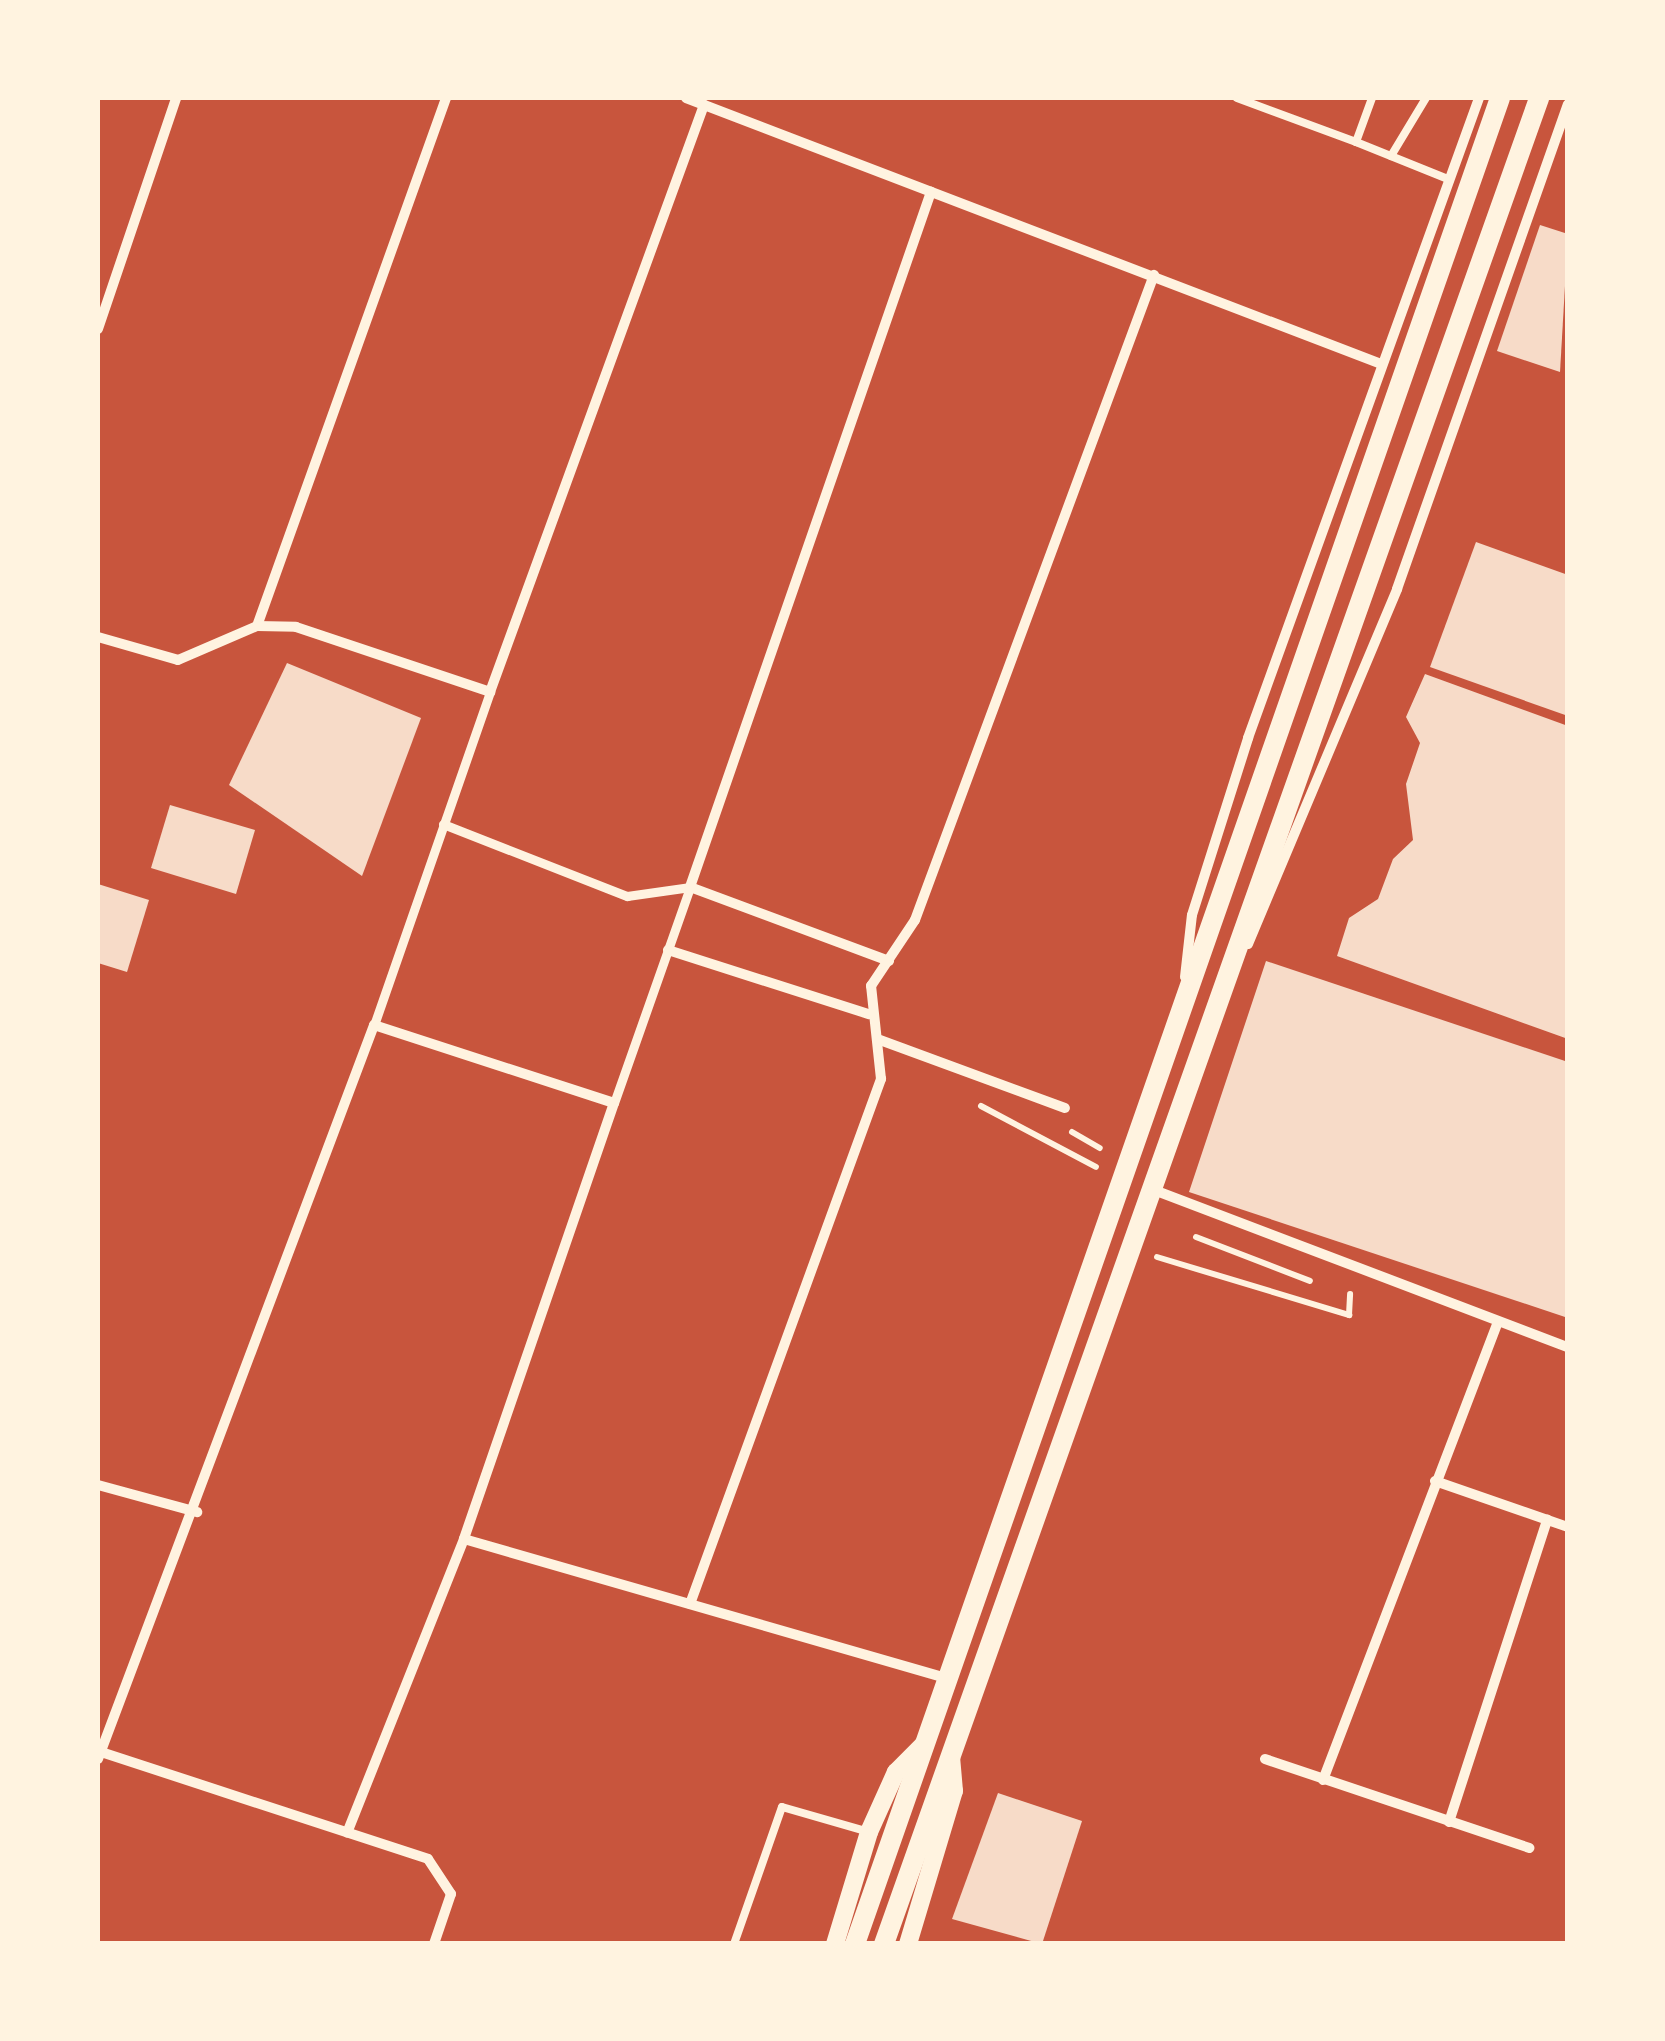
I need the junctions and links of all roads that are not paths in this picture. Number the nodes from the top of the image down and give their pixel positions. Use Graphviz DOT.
graph roads {
  1 [pos="176,98"];
  2 [pos="446,98"];
  3 [pos="686,98"];
  4 [pos="1237,98"];
  5 [pos="1372,98"];
  6 [pos="1426,98"];
  7 [pos="1479,98"];
  8 [pos="1500,98"];
  9 [pos="1539,98"];
  10 [pos="1568,104"];
  11 [pos="704,105"];
  12 [pos="1356,142"];
  13 [pos="1391,156"];
  14 [pos="1448,178"];
  15 [pos="931,192"];
  16 [pos="1154,275"];
  17 [pos="98,329"];
  18 [pos="1381,364"];
  19 [pos="257,626"];
  20 [pos="98,637"];
  21 [pos="490,692"];
  22 [pos="443,824"];
  23 [pos="690,887"];
  24 [pos="668,950"];
  25 [pos="890,961"];
  26 [pos="1212,1005"];
  27 [pos="1182,1006"];
  28 [pos="868,1014"];
  29 [pos="374,1025"];
  30 [pos="880,1040"];
  31 [pos="614,1103"];
  32 [pos="1064,1108"];
  33 [pos="1154,1190"];
  34 [pos="1498,1321"];
  35 [pos="1568,1346"];
  36 [pos="1435,1481"];
  37 [pos="98,1486"];
  38 [pos="197,1512"];
  39 [pos="1548,1520"];
  40 [pos="1568,1527"];
  41 [pos="464,1540"];
  42 [pos="690,1604"];
  43 [pos="946,1678"];
  44 [pos="924,1745"];
  45 [pos="98,1754"];
  46 [pos="951,1758"];
  47 [pos="1264,1759"];
  48 [pos="1323,1780"];
  49 [pos="1449,1822"];
  50 [pos="869,1832"];
  51 [pos="347,1833"];
  52 [pos="1529,1848"];
  53 [pos="434,1944"];
  54 [pos="734,1944"];
  55 [pos="835,1944"];
  56 [pos="855,1944"];
  57 [pos="884,1944"];
  58 [pos="908,1944"];
  1 -- 17 [label="street"];
  2 -- 19 [label="street"];
  3 -- 11 [label="street"];
  4 -- 12 [label="lane"];
  5 -- 12 [label="lane"];
  6 -- 13 [label="lane"];
  7 -- 14 [label="street"];
  8 -- 27 [label="main road"];
  9 -- 26 [label="main road"];
  10 -- 26 [label="street"];
  11 -- 15 [label="street"];
  11 -- 21 [label="street"];
  12 -- 13 [label="lane"];
  13 -- 14 [label="lane"];
  14 -- 18 [label="street"];
  15 -- 16 [label="street"];
  15 -- 23 [label="street"];
  16 -- 18 [label="street"];
  16 -- 25 [label="street"];
  18 -- 27 [label="street"];
  19 -- 20 [label="street"];
  19 -- 21 [label="street"];
  21 -- 22 [label="street"];
  22 -- 23 [label="street"];
  22 -- 29 [label="street"];
  23 -- 24 [label="street"];
  23 -- 25 [label="street"];
  24 -- 28 [label="street"];
  24 -- 31 [label="street"];
  25 -- 28 [label="street"];
  26 -- 33 [label="main road"];
  27 -- 43 [label="main road"];
  28 -- 30 [label="street"];
  29 -- 31 [label="street"];
  29 -- 38 [label="street"];
  30 -- 32 [label="street"];
  30 -- 42 [label="street"];
  31 -- 41 [label="street"];
  33 -- 34 [label="street"];
  33 -- 46 [label="main road"];
  34 -- 35 [label="street"];
  34 -- 36 [label="street"];
  36 -- 39 [label="street"];
  36 -- 48 [label="street"];
  37 -- 38 [label="street"];
  38 -- 45 [label="street"];
  39 -- 40 [label="street"];
  39 -- 49 [label="street"];
  41 -- 42 [label="street"];
  41 -- 51 [label="street"];
  42 -- 43 [label="street"];
  43 -- 44 [label="main road"];
  44 -- 50 [label="street"];
  44 -- 56 [label="main road"];
  45 -- 51 [label="street"];
  46 -- 57 [label="main road"];
  46 -- 58 [label="street"];
  47 -- 48 [label="street"];
  48 -- 49 [label="street"];
  49 -- 52 [label="street"];
  50 -- 54 [label="lane"];
  50 -- 55 [label="street"];
  51 -- 53 [label="street"];
}
